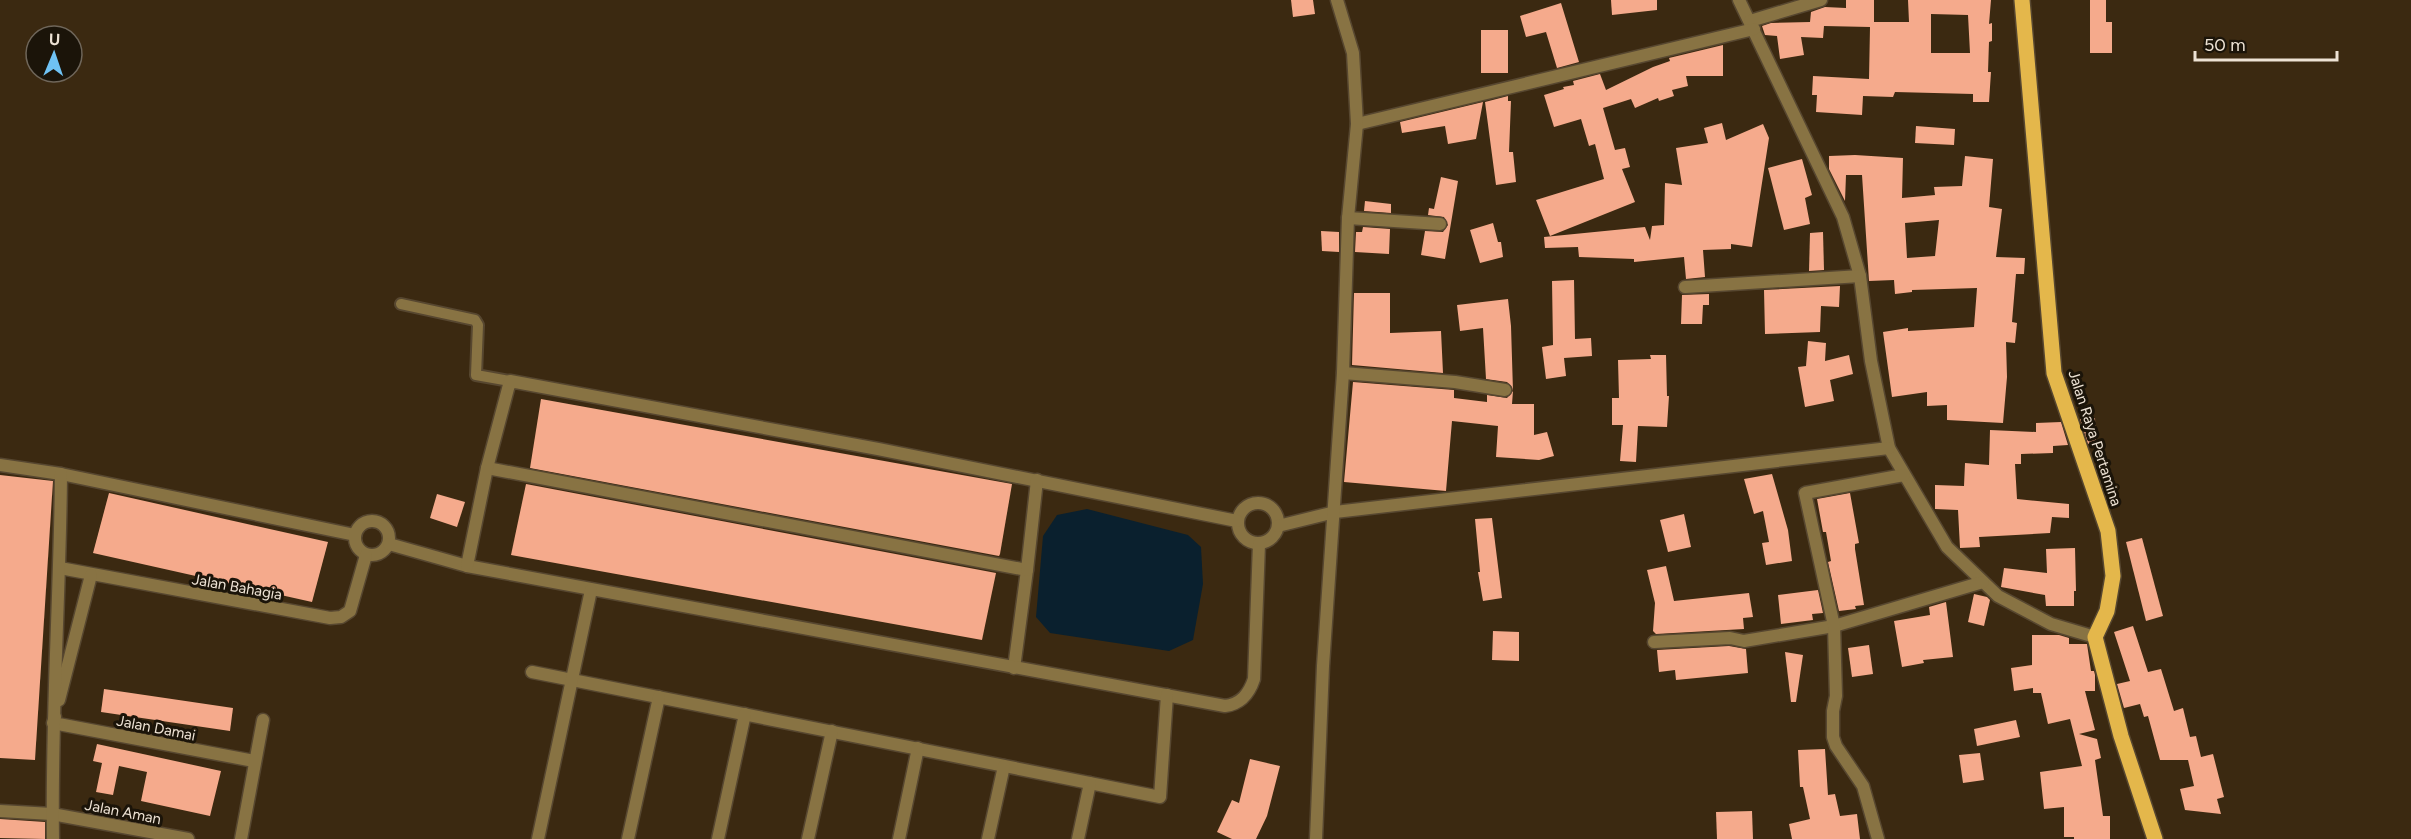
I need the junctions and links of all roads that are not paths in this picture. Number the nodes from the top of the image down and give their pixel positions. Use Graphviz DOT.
graph roads {
  1 [pos="1337,0"];
  2 [pos="1739,0"];
  3 [pos="1821,0"];
  4 [pos="2022,0"];
  5 [pos="1752,25"];
  6 [pos="1357,124"];
  7 [pos="1348,218"];
  8 [pos="1440,224"];
  9 [pos="1860,276"];
  10 [pos="1685,286"];
  11 [pos="401,304"];
  12 [pos="1343,373"];
  13 [pos="510,381"];
  14 [pos="1505,390"];
  15 [pos="1889,448"];
  16 [pos="0,465"];
  17 [pos="487,468"];
  18 [pos="61,474"];
  19 [pos="1904,475"];
  20 [pos="1037,480"];
  21 [pos="1335,512"];
  22 [pos="1237,521"];
  23 [pos="1278,526"];
  24 [pos="354,535"];
  25 [pos="389,544"];
  26 [pos="1259,544"];
  27 [pos="366,555"];
  28 [pos="467,566"];
  29 [pos="60,568"];
  30 [pos="1027,570"];
  31 [pos="91,575"];
  32 [pos="1983,582"];
  33 [pos="591,590"];
  34 [pos="1834,626"];
  35 [pos="2095,637"];
  36 [pos="1654,642"];
  37 [pos="1014,668"];
  38 [pos="532,672"];
  39 [pos="572,680"];
  40 [pos="1167,695"];
  41 [pos="658,697"];
  42 [pos="745,714"];
  43 [pos="263,720"];
  44 [pos="53,723"];
  45 [pos="832,731"];
  46 [pos="918,748"];
  47 [pos="254,761"];
  48 [pos="1004,766"];
  49 [pos="1090,783"];
  50 [pos="0,811"];
  51 [pos="52,814"];
  52 [pos="53,839"];
  53 [pos="188,839"];
  54 [pos="241,839"];
  55 [pos="538,839"];
  56 [pos="628,839"];
  57 [pos="718,839"];
  58 [pos="808,839"];
  59 [pos="899,839"];
  60 [pos="988,839"];
  61 [pos="1078,839"];
  62 [pos="1316,839"];
  63 [pos="1878,839"];
  64 [pos="2155,839"];
  1 -- 6 [label="street"];
  2 -- 5 [label="street"];
  3 -- 5 [label="street"];
  4 -- 35 [label="main road, Jalan Raya Pertamina"];
  5 -- 6 [label="street"];
  5 -- 9 [label="street"];
  6 -- 7 [label="street"];
  7 -- 8 [label="street"];
  7 -- 12 [label="street"];
  9 -- 10 [label="street"];
  9 -- 15 [label="street"];
  11 -- 13 [label="lane"];
  12 -- 14 [label="street"];
  12 -- 21 [label="street"];
  13 -- 17 [label="street"];
  13 -- 20 [label="street"];
  15 -- 19 [label="street"];
  15 -- 21 [label="street"];
  16 -- 18 [label="street"];
  17 -- 28 [label="street"];
  17 -- 30 [label="street"];
  18 -- 24 [label="street"];
  18 -- 29 [label="street"];
  19 -- 32 [label="street"];
  19 -- 34 [label="street"];
  20 -- 22 [label="street"];
  20 -- 30 [label="street"];
  21 -- 23 [label="street"];
  21 -- 62 [label="street"];
  22 -- 23 [label="street"];
  22 -- 26 [label="street"];
  23 -- 26 [label="street"];
  24 -- 25 [label="street"];
  24 -- 27 [label="street"];
  25 -- 27 [label="street"];
  25 -- 28 [label="street"];
  26 -- 40 [label="street"];
  27 -- 31 [label="street, Jalan Bahagia"];
  28 -- 33 [label="street"];
  29 -- 31 [label="street, Jalan Bahagia"];
  29 -- 44 [label="street"];
  30 -- 37 [label="street"];
  31 -- 44 [label="street"];
  32 -- 34 [label="street"];
  32 -- 35 [label="street"];
  33 -- 37 [label="street"];
  33 -- 39 [label="street"];
  34 -- 36 [label="street"];
  34 -- 63 [label="street"];
  35 -- 64 [label="main road"];
  37 -- 40 [label="street"];
  38 -- 39 [label="street"];
  39 -- 41 [label="street"];
  39 -- 55 [label="street"];
  40 -- 49 [label="street"];
  41 -- 42 [label="street"];
  41 -- 56 [label="street"];
  42 -- 45 [label="street"];
  42 -- 57 [label="street"];
  43 -- 47 [label="street"];
  44 -- 47 [label="street, Jalan Damai"];
  44 -- 51 [label="street"];
  45 -- 46 [label="street"];
  45 -- 58 [label="street"];
  46 -- 48 [label="street"];
  46 -- 59 [label="street"];
  47 -- 54 [label="street"];
  48 -- 49 [label="street"];
  48 -- 60 [label="street"];
  49 -- 61 [label="street"];
  50 -- 51 [label="street, Jalan Aman"];
  51 -- 52 [label="street"];
  51 -- 53 [label="street, Jalan Aman"];
}
